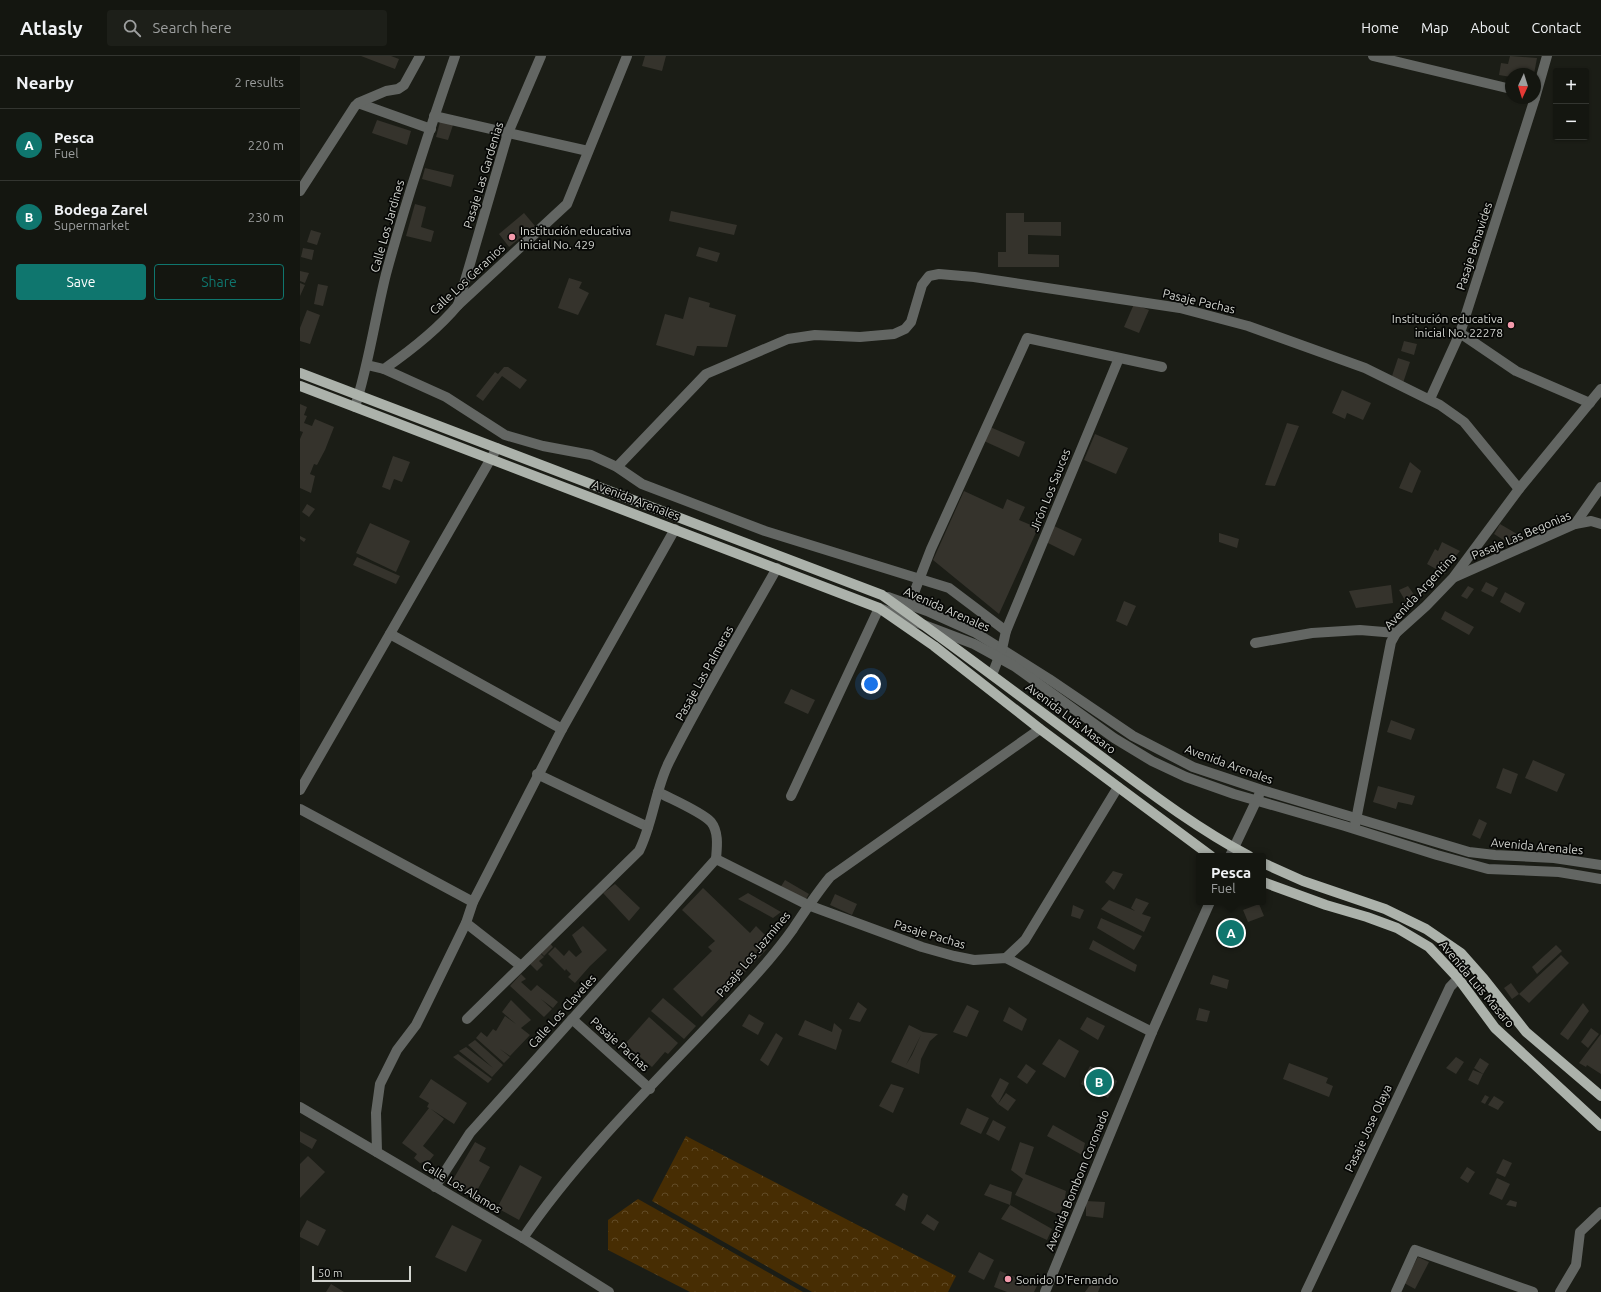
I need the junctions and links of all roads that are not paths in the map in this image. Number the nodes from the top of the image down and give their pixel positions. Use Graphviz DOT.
graph roads {
  1 [pos="420,56"];
  2 [pos="455,56"];
  3 [pos="541,56"];
  4 [pos="626,56"];
  5 [pos="1373,56"];
  6 [pos="1547,56"];
  7 [pos="1384,57"];
  8 [pos="1541,76"];
  9 [pos="1505,87"];
  10 [pos="358,103"];
  11 [pos="1532,104"];
  12 [pos="434,116"];
  13 [pos="431,129"];
  14 [pos="508,133"];
  15 [pos="588,151"];
  16 [pos="300,191"];
  17 [pos="458,304"];
  18 [pos="1460,333"];
  19 [pos="1119,358"];
  20 [pos="367,365"];
  21 [pos="1162,367"];
  22 [pos="384,369"];
  23 [pos="300,373"];
  24 [pos="300,386"];
  25 [pos="1601,389"];
  26 [pos="358,396"];
  27 [pos="1430,399"];
  28 [pos="1590,403"];
  29 [pos="355,407"];
  30 [pos="497,448"];
  31 [pos="490,458"];
  32 [pos="617,467"];
  33 [pos="1601,487"];
  34 [pos="1519,489"];
  35 [pos="1575,524"];
  36 [pos="1601,524"];
  37 [pos="675,529"];
  38 [pos="777,568"];
  39 [pos="919,577"];
  40 [pos="1453,578"];
  41 [pos="879,608"];
  42 [pos="907,611"];
  43 [pos="922,624"];
  44 [pos="1006,631"];
  45 [pos="1396,632"];
  46 [pos="390,634"];
  47 [pos="1255,643"];
  48 [pos="1001,654"];
  49 [pos="992,675"];
  50 [pos="562,728"];
  51 [pos="1040,729"];
  52 [pos="537,774"];
  53 [pos="1118,787"];
  54 [pos="300,790"];
  55 [pos="1262,790"];
  56 [pos="658,792"];
  57 [pos="791,796"];
  58 [pos="1257,800"];
  59 [pos="300,808"];
  60 [pos="1356,824"];
  61 [pos="648,827"];
  62 [pos="1232,852"];
  63 [pos="1207,853"];
  64 [pos="716,859"];
  65 [pos="1266,864"];
  66 [pos="1601,865"];
  67 [pos="1601,879"];
  68 [pos="1266,883"];
  69 [pos="473,902"];
  70 [pos="808,905"];
  71 [pos="1209,905"];
  72 [pos="466,923"];
  73 [pos="1006,958"];
  74 [pos="1472,964"];
  75 [pos="521,966"];
  76 [pos="1458,978"];
  77 [pos="572,1018"];
  78 [pos="467,1020"];
  79 [pos="1152,1032"];
  80 [pos="650,1089"];
  81 [pos="1601,1096"];
  82 [pos="302,1111"];
  83 [pos="1601,1126"];
  84 [pos="376,1152"];
  85 [pos="435,1186"];
  86 [pos="1601,1212"];
  87 [pos="523,1238"];
  88 [pos="609,1292"];
  89 [pos="1045,1292"];
  90 [pos="1306,1292"];
  91 [pos="1396,1292"];
  92 [pos="1533,1292"];
  93 [pos="1560,1292"];
  1 -- 10 [label="street"];
  2 -- 12 [label="street, Calle Los Jardines"];
  3 -- 14 [label="street, Pasaje Las Gardenias"];
  4 -- 15 [label="street, Calle Los Geranios"];
  5 -- 7 [label="street"];
  6 -- 8 [label="street, Pasaje Benavides"];
  7 -- 9 [label="street"];
  10 -- 13 [label="street"];
  10 -- 16 [label="street"];
  11 -- 18 [label="street, Pasaje Benavides"];
  12 -- 13 [label="street, Calle Los Jardines"];
  12 -- 14 [label="street"];
  13 -- 20 [label="street, Calle Los Jardines"];
  14 -- 15 [label="street"];
  14 -- 17 [label="street, Pasaje Las Gardenias"];
  15 -- 17 [label="street, Calle Los Geranios"];
  17 -- 22 [label="street, Calle Los Geranios"];
  18 -- 27 [label="street, Pasaje Benavides"];
  18 -- 28 [label="street"];
  19 -- 21 [label="street"];
  19 -- 39 [label="street"];
  19 -- 44 [label="street, Jirón Los Sauces"];
  20 -- 22 [label="street"];
  20 -- 26 [label="street, Calle Los Jardines"];
  22 -- 32 [label="street"];
  23 -- 26 [label="main road, Avenida Luis Masaro"];
  24 -- 29 [label="main road, Avenida Arenales"];
  25 -- 28 [label="street, Avenida Argentina"];
  26 -- 29 [label="street, Calle Los Jardines"];
  26 -- 30 [label="main road, Avenida Luis Masaro"];
  27 -- 32 [label="street, Pasaje Pachas"];
  27 -- 34 [label="street, Pasaje Pachas"];
  28 -- 34 [label="street, Avenida Argentina"];
  29 -- 31 [label="main road, Avenida Arenales"];
  30 -- 31 [label="street"];
  30 -- 42 [label="main road, Avenida Luis Masaro"];
  31 -- 37 [label="main road, Avenida Arenales"];
  31 -- 46 [label="street"];
  32 -- 39 [label="street"];
  33 -- 35 [label="street"];
  34 -- 40 [label="street, Avenida Argentina"];
  35 -- 36 [label="street, Pasaje Las Begonias"];
  35 -- 40 [label="street, Pasaje Las Begonias"];
  37 -- 38 [label="main road, Avenida Arenales"];
  37 -- 50 [label="street"];
  38 -- 41 [label="main road, Avenida Arenales"];
  38 -- 56 [label="street, Pasaje Las Palmeras"];
  39 -- 42 [label="street"];
  39 -- 44 [label="street"];
  40 -- 45 [label="street, Avenida Argentina"];
  41 -- 42 [label="street, Avenida Arenales"];
  41 -- 51 [label="main road, Avenida Arenales"];
  41 -- 57 [label="street"];
  42 -- 43 [label="main road, Avenida Luis Masaro"];
  42 -- 48 [label="street, Avenida Arenales"];
  43 -- 48 [label="street"];
  43 -- 49 [label="main road, Avenida Luis Masaro"];
  44 -- 48 [label="street, Jirón Los Sauces"];
  45 -- 47 [label="street"];
  45 -- 60 [label="street, Avenida Argentina"];
  46 -- 50 [label="street"];
  46 -- 54 [label="street"];
  48 -- 49 [label="street"];
  48 -- 55 [label="street, Avenida Arenales"];
  48 -- 58 [label="street"];
  49 -- 62 [label="main road, Avenida Luis Masaro"];
  50 -- 52 [label="street"];
  51 -- 53 [label="main road"];
  51 -- 70 [label="street, Pasaje Los Jazmines"];
  52 -- 61 [label="street"];
  52 -- 69 [label="street"];
  53 -- 63 [label="main road"];
  53 -- 73 [label="street"];
  55 -- 58 [label="street"];
  55 -- 60 [label="street, Avenida Arenales"];
  56 -- 61 [label="street, Pasaje Las Palmeras"];
  56 -- 64 [label="street"];
  58 -- 60 [label="street"];
  58 -- 62 [label="street"];
  59 -- 69 [label="street"];
  60 -- 66 [label="street, Avenida Arenales"];
  60 -- 67 [label="street"];
  61 -- 75 [label="street, Pasaje Las Palmeras"];
  64 -- 70 [label="street, Pasaje Pachas"];
  64 -- 77 [label="street, Calle Los Claveles"];
  65 -- 74 [label="main road, Avenida Luis Masaro"];
  68 -- 76 [label="main road, Avenida Luis Masaro"];
  69 -- 72 [label="street"];
  70 -- 73 [label="street, Pasaje Pachas"];
  70 -- 80 [label="street, Pasaje Los Jazmines"];
  71 -- 79 [label="street, Avenida Bombom Coronado"];
  72 -- 75 [label="street"];
  72 -- 84 [label="street"];
  73 -- 79 [label="street"];
  74 -- 76 [label="street, Pasaje Jose Olaya"];
  74 -- 81 [label="main road, Avenida Luis Masaro"];
  75 -- 78 [label="street, Pasaje Las Palmeras"];
  76 -- 83 [label="main road, Avenida Luis Masaro"];
  76 -- 90 [label="street, Pasaje Jose Olaya"];
  77 -- 80 [label="street, Pasaje Pachas"];
  77 -- 85 [label="street, Calle Los Claveles"];
  79 -- 89 [label="street, Avenida Bombom Coronado"];
  80 -- 87 [label="street, Pasaje Los Jazmines"];
  82 -- 84 [label="street, Calle Los Alamos"];
  84 -- 85 [label="street, Calle Los Alamos"];
  85 -- 87 [label="street, Calle Los Alamos"];
  86 -- 93 [label="street"];
  87 -- 88 [label="street, Calle Los Alamos"];
  91 -- 92 [label="street"];
}
